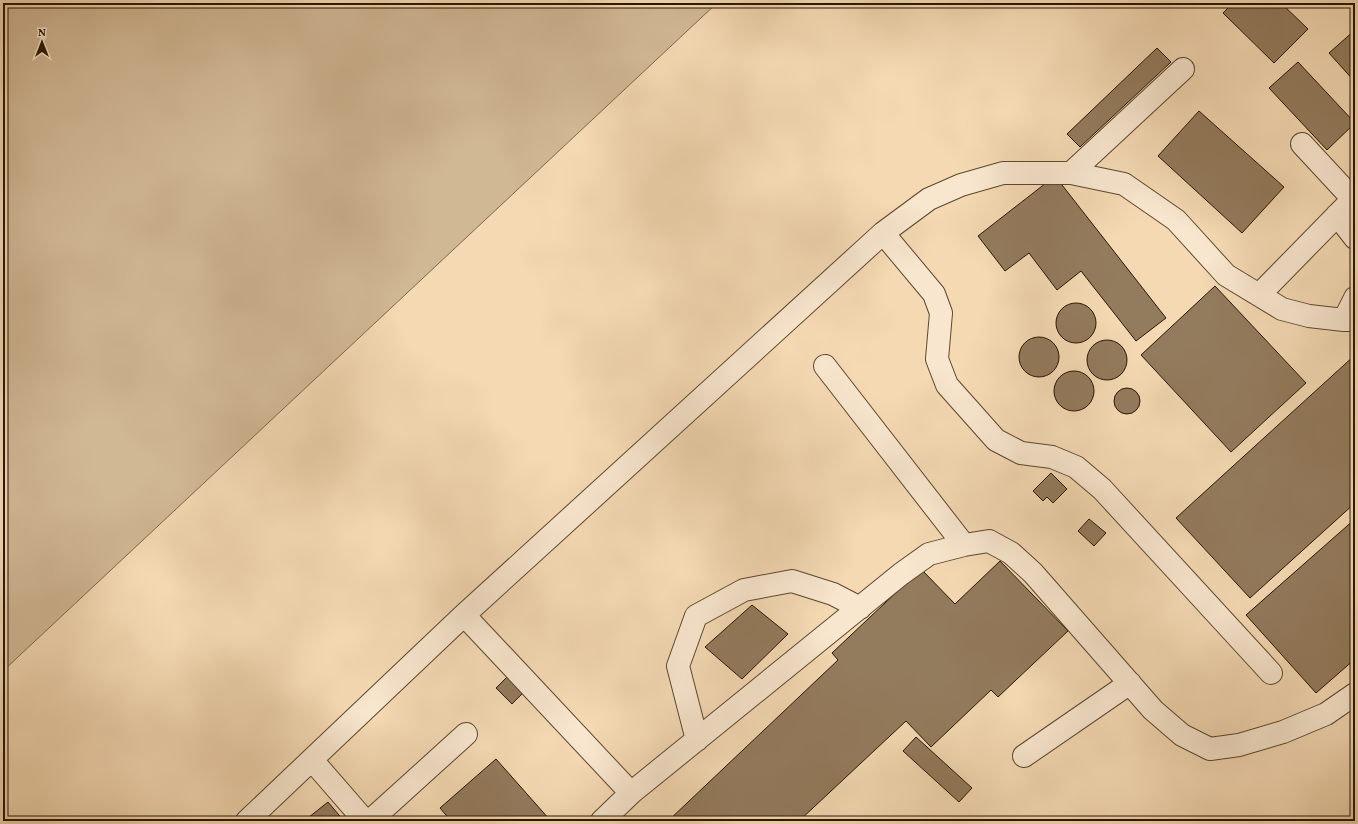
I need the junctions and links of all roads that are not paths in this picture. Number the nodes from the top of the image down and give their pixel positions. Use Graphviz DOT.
graph roads {
  1 [pos="1183,69"];
  2 [pos="1302,144"];
  3 [pos="1070,173"];
  4 [pos="1354,198"];
  5 [pos="1337,215"];
  6 [pos="883,233"];
  7 [pos="1355,238"];
  8 [pos="1258,294"];
  9 [pos="1355,298"];
  10 [pos="1349,320"];
  11 [pos="825,366"];
  12 [pos="964,545"];
  13 [pos="860,608"];
  14 [pos="464,615"];
  15 [pos="1271,673"];
  16 [pos="1130,683"];
  17 [pos="1355,694"];
  18 [pos="466,734"];
  19 [pos="697,740"];
  20 [pos="1024,756"];
  21 [pos="312,760"];
  22 [pos="631,793"];
  23 [pos="247,821"];
  24 [pos="365,821"];
  25 [pos="370,821"];
  26 [pos="602,821"];
  1 -- 3 [label="lane"];
  2 -- 4 [label="lane"];
  3 -- 6 [label="lane"];
  3 -- 8 [label="lane"];
  4 -- 5 [label="lane"];
  5 -- 7 [label="lane"];
  5 -- 8 [label="lane"];
  6 -- 14 [label="lane"];
  6 -- 15 [label="lane"];
  8 -- 10 [label="lane"];
  9 -- 10 [label="lane"];
  11 -- 12 [label="lane"];
  12 -- 13 [label="lane"];
  12 -- 16 [label="lane"];
  13 -- 19 [label="lane"];
  13 -- 19 [label="lane"];
  14 -- 21 [label="lane"];
  14 -- 22 [label="lane"];
  16 -- 17 [label="lane"];
  16 -- 20 [label="lane"];
  18 -- 25 [label="lane"];
  19 -- 22 [label="lane"];
  21 -- 23 [label="lane"];
  21 -- 24 [label="lane"];
  22 -- 26 [label="lane"];
}
